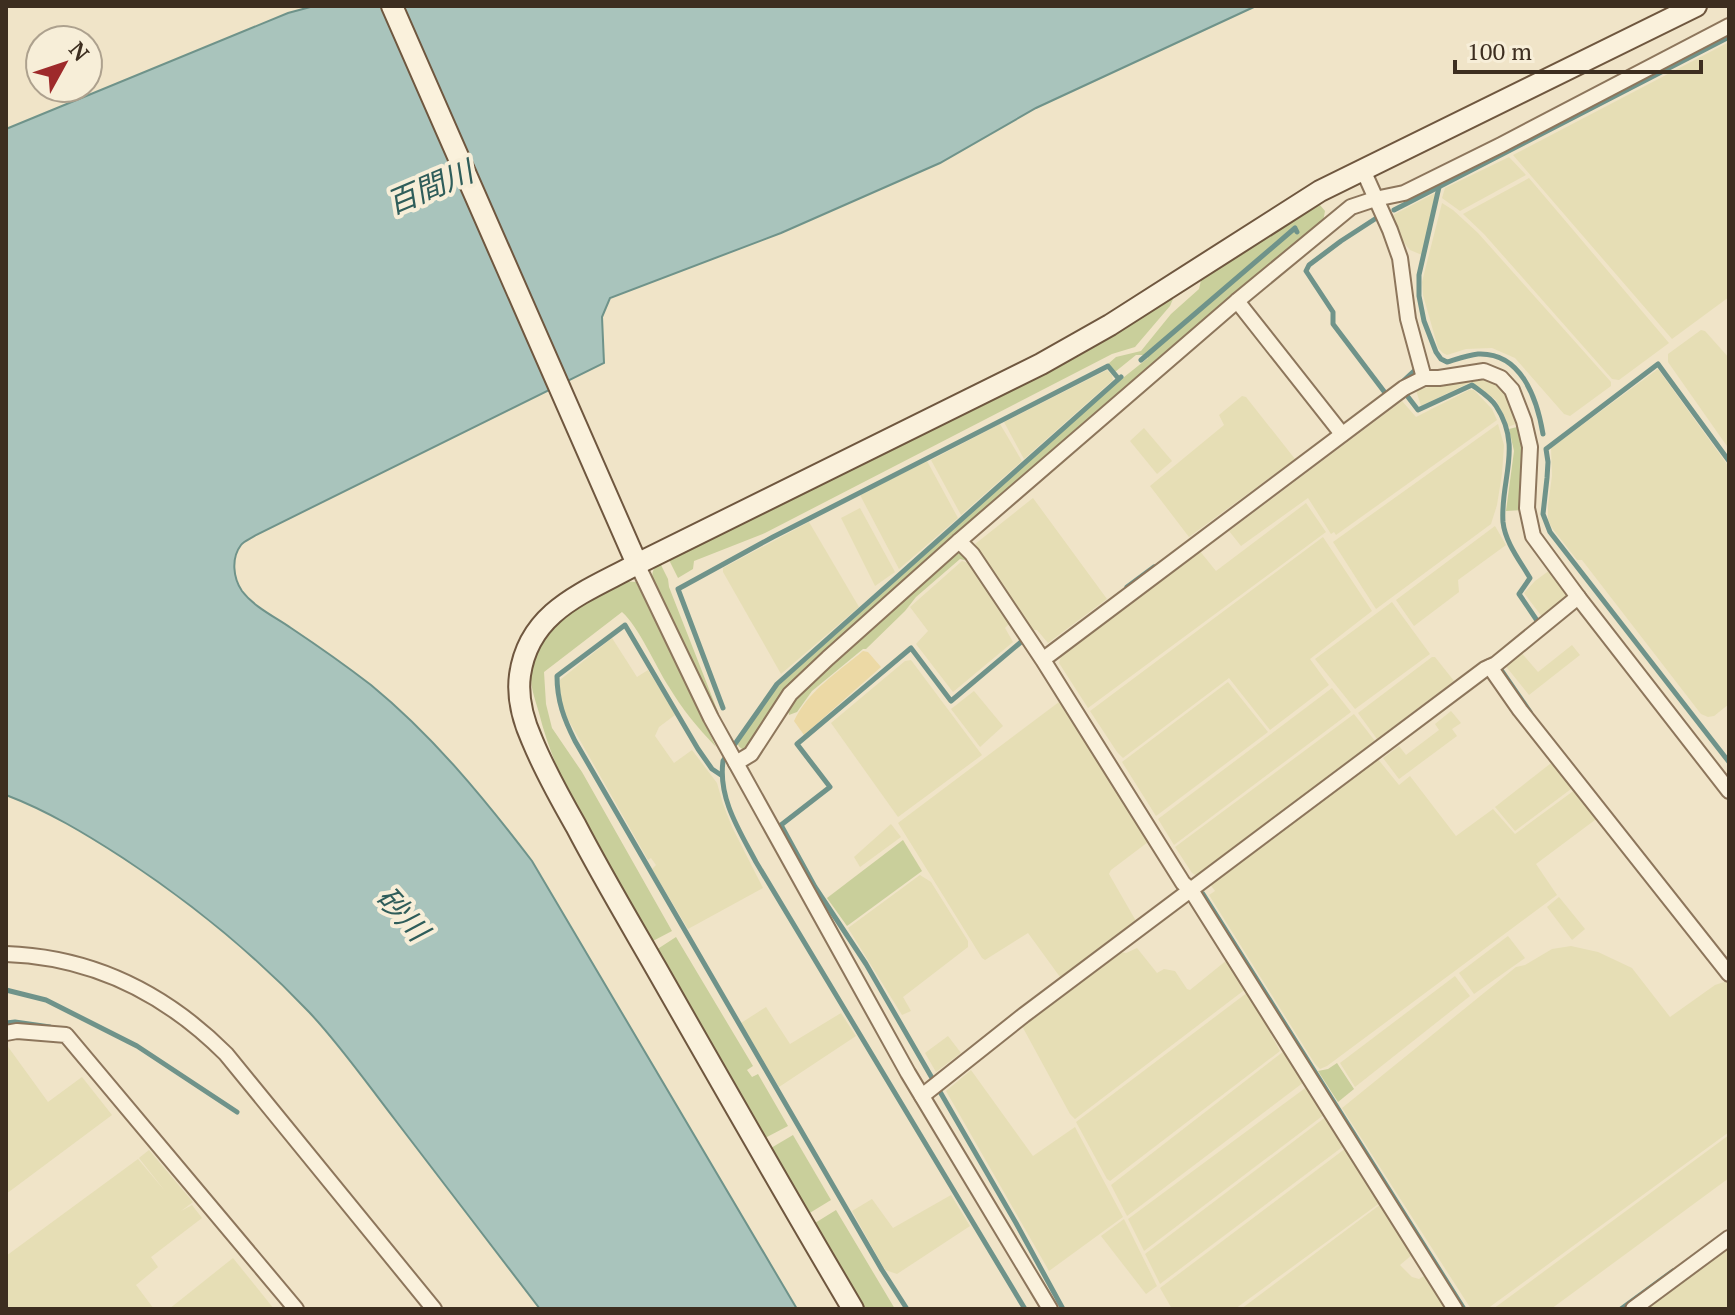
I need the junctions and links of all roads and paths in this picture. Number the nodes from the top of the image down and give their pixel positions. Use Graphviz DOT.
graph roads {
  1 [pos="392,6"];
  2 [pos="1696,6"];
  3 [pos="1729,26"];
  4 [pos="1363,170"];
  5 [pos="1375,199"];
  6 [pos="1237,301"];
  7 [pos="1424,378"];
  8 [pos="1340,431"];
  9 [pos="959,541"];
  10 [pos="637,564"];
  11 [pos="1578,597"];
  12 [pos="1049,655"];
  13 [pos="1495,664"];
  14 [pos="732,756"];
  15 [pos="1729,791"];
  16 [pos="1191,890"];
  17 [pos="6,954"];
  18 [pos="1729,974"];
  19 [pos="6,1033"];
  20 [pos="922,1096"];
  21 [pos="1729,1238"];
  22 [pos="296,1309"];
  23 [pos="434,1309"];
  24 [pos="853,1309"];
  25 [pos="1050,1309"];
  26 [pos="1455,1309"];
  27 [pos="1633,1309"];
  1 -- 10 [label="street"];
  2 -- 4 [label="street"];
  3 -- 5 [label="street"];
  4 -- 5 [label="street"];
  4 -- 10 [label="street"];
  5 -- 6 [label="street"];
  5 -- 7 [label="street"];
  6 -- 8 [label="street"];
  6 -- 9 [label="street"];
  7 -- 8 [label="street"];
  7 -- 11 [label="street"];
  8 -- 12 [label="street"];
  9 -- 14 [label="street"];
  9 -- 16 [label="street"];
  10 -- 14 [label="street"];
  10 -- 24 [label="street"];
  11 -- 13 [label="street"];
  11 -- 15 [label="street"];
  13 -- 16 [label="street"];
  13 -- 18 [label="street"];
  14 -- 20 [label="street"];
  16 -- 20 [label="street"];
  16 -- 26 [label="street"];
  17 -- 23 [label="street"];
  19 -- 22 [label="street"];
  20 -- 25 [label="street"];
  21 -- 27 [label="street"];
}
